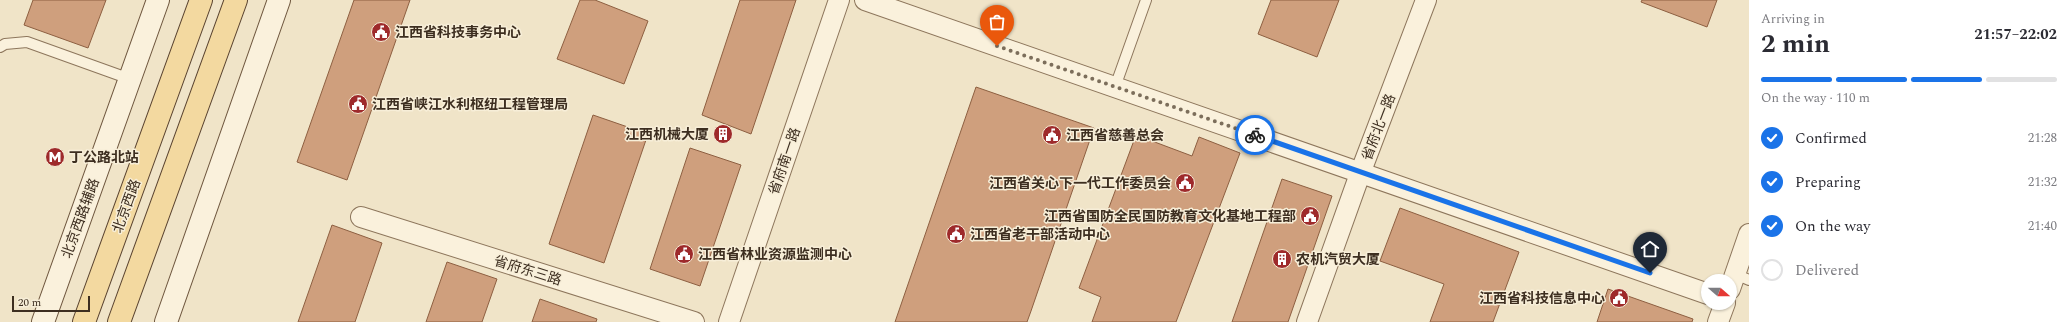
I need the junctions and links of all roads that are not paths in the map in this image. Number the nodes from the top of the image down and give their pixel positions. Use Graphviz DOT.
graph roads {
  1 [pos="158,0"];
  2 [pos="201,0"];
  3 [pos="236,0"];
  4 [pos="279,0"];
  5 [pos="839,0"];
  6 [pos="865,0"];
  7 [pos="1146,0"];
  8 [pos="1426,0"];
  9 [pos="0,47"];
  10 [pos="130,79"];
  11 [pos="1115,87"];
  12 [pos="1361,171"];
  13 [pos="362,218"];
  14 [pos="1749,234"];
  15 [pos="1738,281"];
  16 [pos="1701,292"];
  17 [pos="1722,310"];
  18 [pos="43,322"];
  19 [pos="84,322"];
  20 [pos="119,322"];
  21 [pos="166,322"];
  22 [pos="694,322"];
  23 [pos="729,322"];
  24 [pos="1307,322"];
  25 [pos="1718,322"];
  1 -- 10 [label="main road, 北京西路辅路"];
  2 -- 19 [label="main road, 北京西路"];
  3 -- 20 [label="main road"];
  4 -- 21 [label="main road"];
  5 -- 23 [label="street, 省府南一路"];
  6 -- 11 [label="street"];
  7 -- 11 [label="lane"];
  8 -- 12 [label="street, 省府北一路"];
  9 -- 10 [label="lane"];
  10 -- 18 [label="main road, 北京西路辅路"];
  11 -- 12 [label="street"];
  12 -- 16 [label="street"];
  12 -- 24 [label="street, 省府北一路"];
  13 -- 22 [label="street, 省府东三路"];
  14 -- 15 [label="street"];
  17 -- 25 [label="street"];
}
